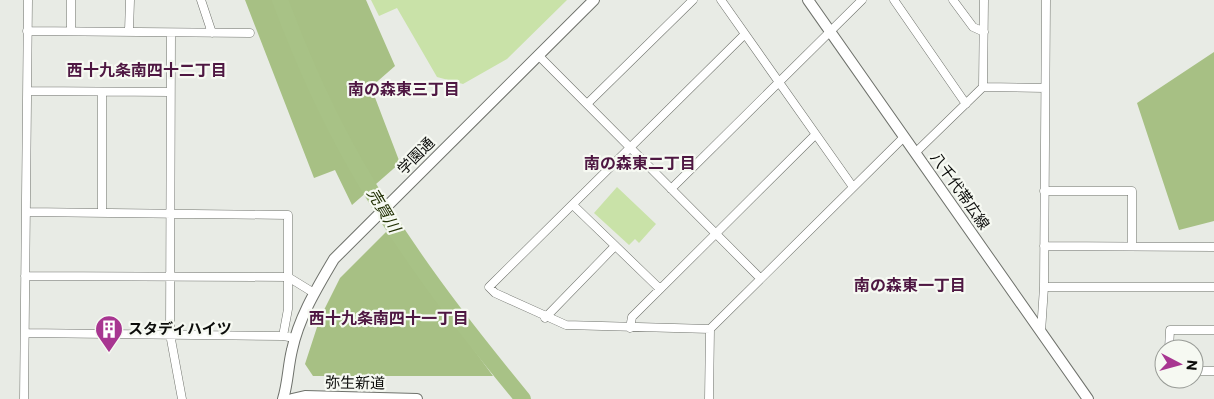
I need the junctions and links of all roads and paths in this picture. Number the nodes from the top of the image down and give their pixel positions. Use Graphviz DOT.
graph roads {
  1 [pos="28,0"];
  2 [pos="70,0"];
  3 [pos="130,0"];
  4 [pos="201,0"];
  5 [pos="594,0"];
  6 [pos="693,0"];
  7 [pos="721,0"];
  8 [pos="808,0"];
  9 [pos="862,0"];
  10 [pos="894,0"];
  11 [pos="953,0"];
  12 [pos="984,0"];
  13 [pos="1046,0"];
  14 [pos="27,31"];
  15 [pos="70,31"];
  16 [pos="129,31"];
  17 [pos="830,31"];
  18 [pos="984,32"];
  19 [pos="171,33"];
  20 [pos="212,33"];
  21 [pos="250,33"];
  22 [pos="745,34"];
  23 [pos="538,55"];
  24 [pos="779,83"];
  25 [pos="984,86"];
  26 [pos="1045,88"];
  27 [pos="28,92"];
  28 [pos="102,92"];
  29 [pos="170,92"];
  30 [pos="587,104"];
  31 [pos="966,104"];
  32 [pos="815,135"];
  33 [pos="904,137"];
  34 [pos="630,146"];
  35 [pos="915,153"];
  36 [pos="853,187"];
  37 [pos="671,189"];
  38 [pos="1044,191"];
  39 [pos="573,205"];
  40 [pos="26,212"];
  41 [pos="102,212"];
  42 [pos="170,213"];
  43 [pos="715,233"];
  44 [pos="1132,245"];
  45 [pos="616,246"];
  46 [pos="1044,246"];
  47 [pos="1214,247"];
  48 [pos="25,276"];
  49 [pos="170,276"];
  50 [pos="288,277"];
  51 [pos="760,278"];
  52 [pos="1044,287"];
  53 [pos="1214,287"];
  54 [pos="660,289"];
  55 [pos="314,292"];
  56 [pos="545,318"];
  57 [pos="630,328"];
  58 [pos="710,330"];
  59 [pos="1214,330"];
  60 [pos="1041,332"];
  61 [pos="25,333"];
  62 [pos="170,334"];
  63 [pos="283,336"];
  64 [pos="295,338"];
  65 [pos="1170,339"];
  66 [pos="24,399"];
  67 [pos="182,399"];
  68 [pos="291,399"];
  69 [pos="417,399"];
  70 [pos="709,399"];
  71 [pos="1088,399"];
  1 -- 14 [label="street"];
  2 -- 15 [label="street"];
  3 -- 16 [label="street"];
  4 -- 20 [label="street"];
  5 -- 23 [label="street, 学園通"];
  6 -- 30 [label="street"];
  7 -- 22 [label="street"];
  8 -- 17 [label="street, 八千代帯広線"];
  9 -- 17 [label="street"];
  10 -- 31 [label="street"];
  11 -- 18 [label="street"];
  12 -- 18 [label="street"];
  13 -- 26 [label="street"];
  14 -- 15 [label="street"];
  14 -- 27 [label="street"];
  15 -- 16 [label="street"];
  16 -- 19 [label="street"];
  17 -- 24 [label="street"];
  17 -- 33 [label="street, 八千代帯広線"];
  18 -- 25 [label="street"];
  19 -- 20 [label="street"];
  19 -- 29 [label="street"];
  20 -- 21 [label="street"];
  22 -- 24 [label="street"];
  22 -- 34 [label="street"];
  23 -- 30 [label="street"];
  23 -- 55 [label="street, 学園通"];
  24 -- 32 [label="street"];
  24 -- 37 [label="street"];
  25 -- 26 [label="street"];
  25 -- 31 [label="street"];
  26 -- 38 [label="street"];
  27 -- 28 [label="street"];
  27 -- 40 [label="street"];
  28 -- 29 [label="street"];
  28 -- 41 [label="street"];
  29 -- 42 [label="street"];
  30 -- 34 [label="street"];
  31 -- 35 [label="street"];
  32 -- 36 [label="street"];
  32 -- 43 [label="street"];
  33 -- 35 [label="street, 八千代帯広線"];
  33 -- 36 [label="street"];
  34 -- 37 [label="street"];
  34 -- 39 [label="street"];
  35 -- 60 [label="street, 八千代帯広線"];
  36 -- 51 [label="street"];
  37 -- 43 [label="street"];
  38 -- 44 [label="street"];
  38 -- 46 [label="street"];
  39 -- 45 [label="street"];
  39 -- 56 [label="street"];
  40 -- 41 [label="street"];
  40 -- 48 [label="street"];
  41 -- 42 [label="street"];
  42 -- 49 [label="street"];
  42 -- 50 [label="street"];
  43 -- 51 [label="street"];
  43 -- 54 [label="street"];
  44 -- 46 [label="street"];
  44 -- 47 [label="street"];
  45 -- 54 [label="street"];
  45 -- 56 [label="street"];
  46 -- 52 [label="street"];
  48 -- 49 [label="street"];
  48 -- 61 [label="street"];
  49 -- 50 [label="street"];
  49 -- 62 [label="street"];
  50 -- 55 [label="street"];
  50 -- 63 [label="street"];
  51 -- 58 [label="street"];
  52 -- 53 [label="street"];
  52 -- 60 [label="street"];
  54 -- 57 [label="street"];
  55 -- 64 [label="street, 学園通"];
  56 -- 57 [label="street"];
  57 -- 58 [label="street"];
  58 -- 70 [label="street"];
  59 -- 65 [label="street"];
  60 -- 71 [label="street, 八千代帯広線"];
  61 -- 62 [label="street"];
  61 -- 66 [label="street"];
  62 -- 63 [label="street"];
  62 -- 67 [label="street"];
  63 -- 64 [label="street"];
  64 -- 68 [label="street, 学園通"];
  68 -- 69 [label="street, 弥生新道"];
}
